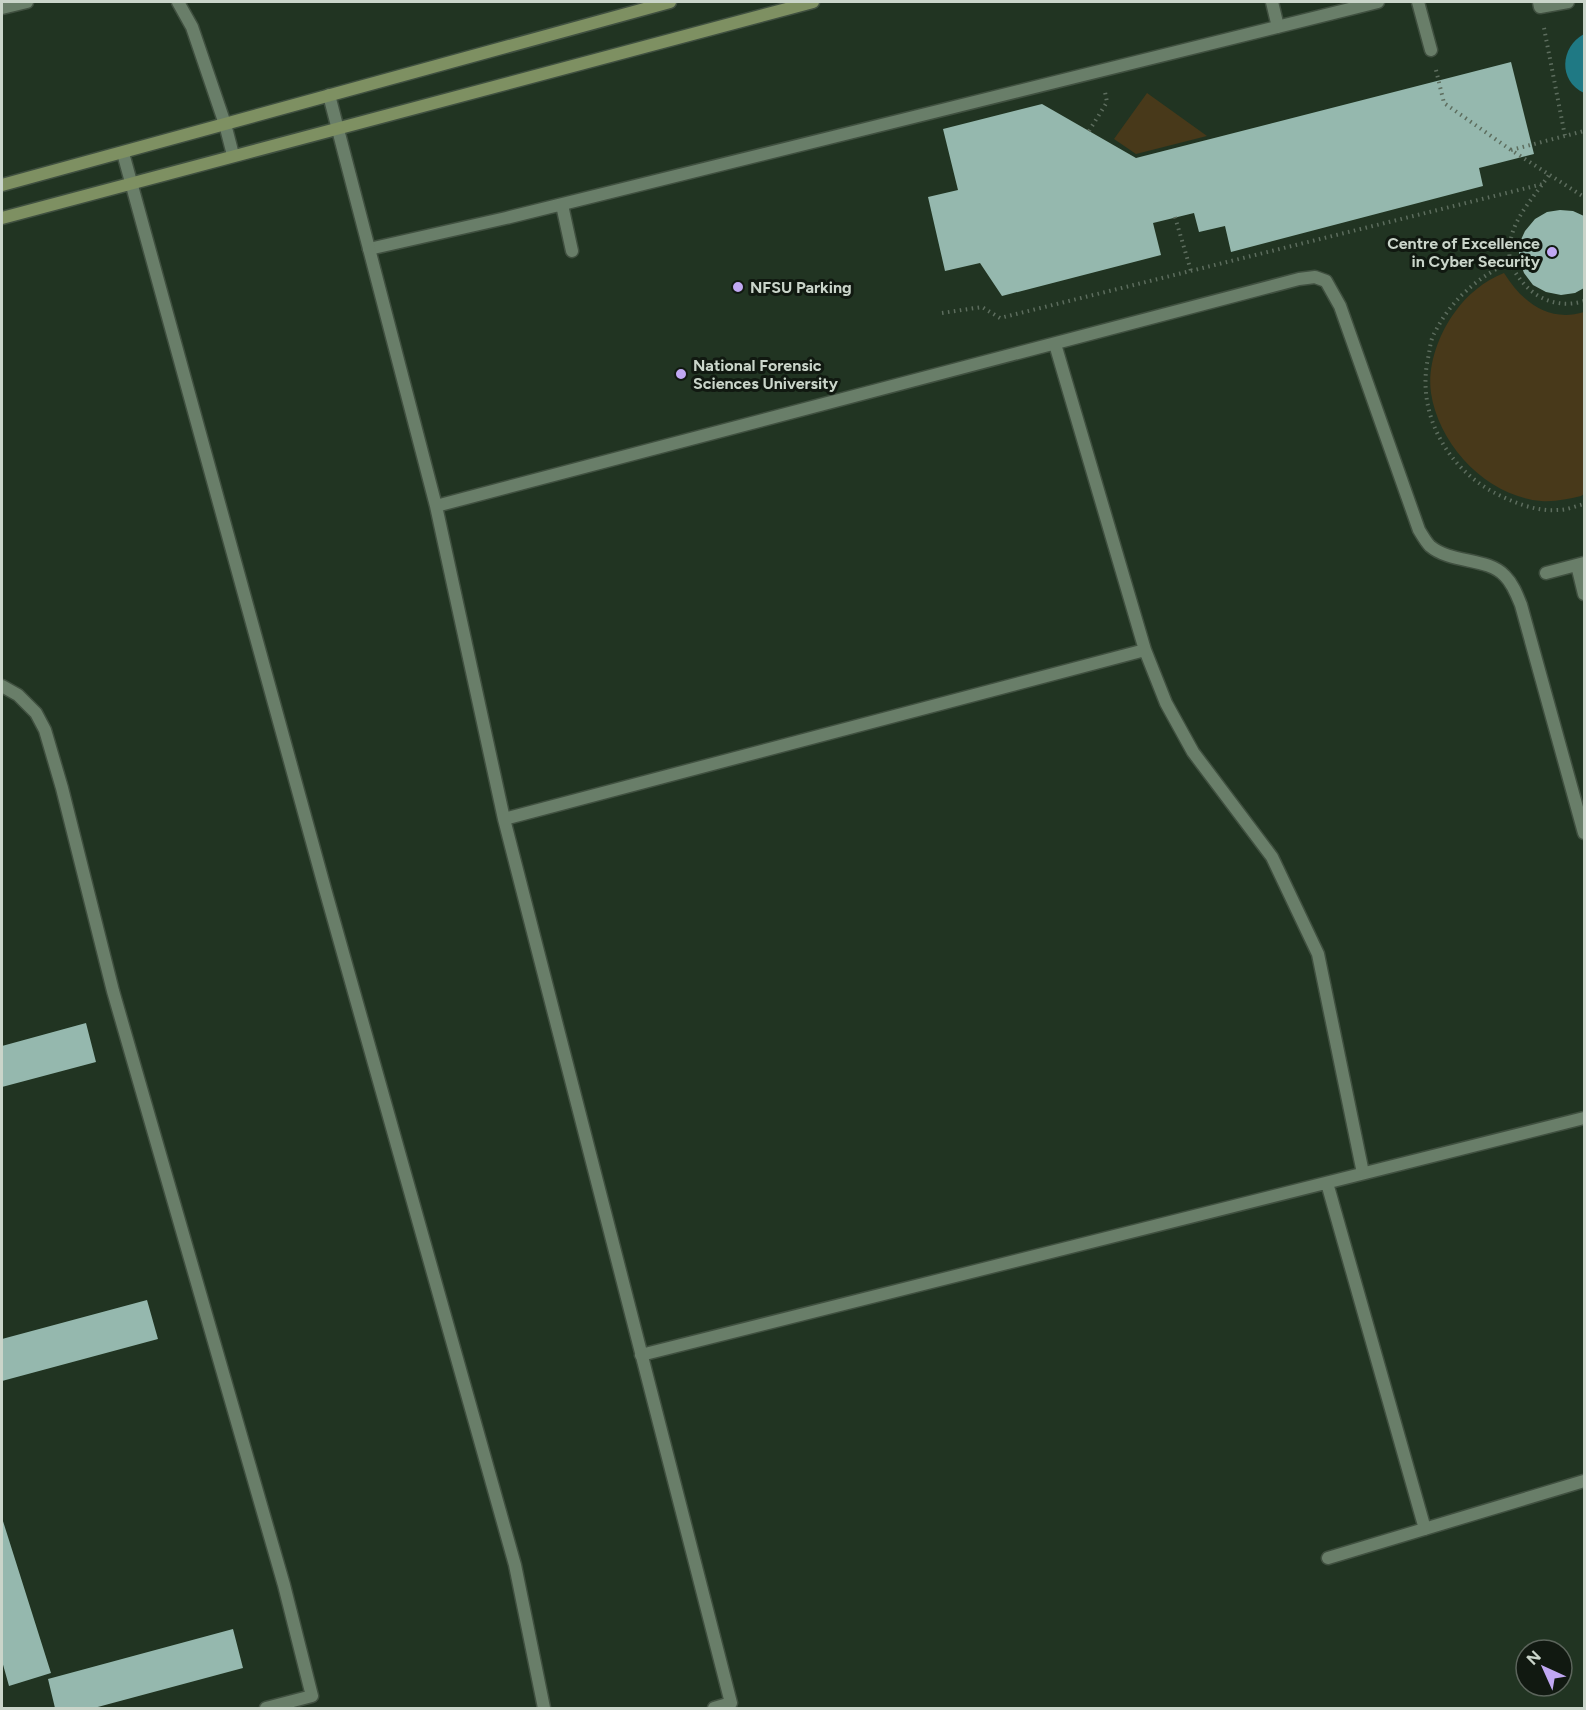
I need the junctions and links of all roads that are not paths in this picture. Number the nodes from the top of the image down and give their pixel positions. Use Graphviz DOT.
graph roads {
  1 [pos="27,2"];
  2 [pos="178,2"];
  3 [pos="670,2"];
  4 [pos="813,2"];
  5 [pos="1272,2"];
  6 [pos="1378,2"];
  7 [pos="1418,2"];
  8 [pos="1568,2"];
  9 [pos="1540,4"];
  10 [pos="2,8"];
  11 [pos="1278,27"];
  12 [pos="1431,50"];
  13 [pos="328,95"];
  14 [pos="225,124"];
  15 [pos="337,128"];
  16 [pos="123,153"];
  17 [pos="233,155"];
  18 [pos="131,182"];
  19 [pos="2,185"];
  20 [pos="562,204"];
  21 [pos="2,218"];
  22 [pos="369,249"];
  23 [pos="572,251"];
  24 [pos="1055,344"];
  25 [pos="436,506"];
  26 [pos="1581,564"];
  27 [pos="1546,573"];
  28 [pos="1584,594"];
  29 [pos="1144,650"];
  30 [pos="2,686"];
  31 [pos="504,819"];
  32 [pos="1584,833"];
  33 [pos="1584,1118"];
  34 [pos="1363,1173"];
  35 [pos="1327,1183"];
  36 [pos="641,1355"];
  37 [pos="1584,1481"];
  38 [pos="1425,1529"];
  39 [pos="1328,1558"];
  40 [pos="732,1706"];
  41 [pos="266,1708"];
  42 [pos="544,1708"];
  43 [pos="714,1708"];
  1 -- 10 [label="street"];
  2 -- 14 [label="street"];
  3 -- 13 [label="street"];
  4 -- 15 [label="street"];
  5 -- 11 [label="street"];
  6 -- 11 [label="street"];
  7 -- 12 [label="street"];
  8 -- 9 [label="street"];
  11 -- 20 [label="street"];
  13 -- 14 [label="street"];
  13 -- 15 [label="street"];
  14 -- 16 [label="street"];
  14 -- 17 [label="street"];
  15 -- 17 [label="street"];
  15 -- 22 [label="street"];
  16 -- 18 [label="street"];
  16 -- 19 [label="street"];
  17 -- 18 [label="street"];
  18 -- 21 [label="street"];
  18 -- 42 [label="street"];
  20 -- 22 [label="street"];
  20 -- 23 [label="street"];
  22 -- 25 [label="street"];
  24 -- 25 [label="street"];
  24 -- 29 [label="street"];
  24 -- 32 [label="street"];
  25 -- 31 [label="street"];
  26 -- 27 [label="street"];
  26 -- 28 [label="street"];
  29 -- 31 [label="street"];
  29 -- 34 [label="street"];
  30 -- 41 [label="street"];
  31 -- 36 [label="street"];
  33 -- 34 [label="street"];
  34 -- 35 [label="street"];
  35 -- 36 [label="street"];
  35 -- 38 [label="street"];
  36 -- 40 [label="street"];
  37 -- 38 [label="street"];
  38 -- 39 [label="street"];
  40 -- 43 [label="street"];
}
